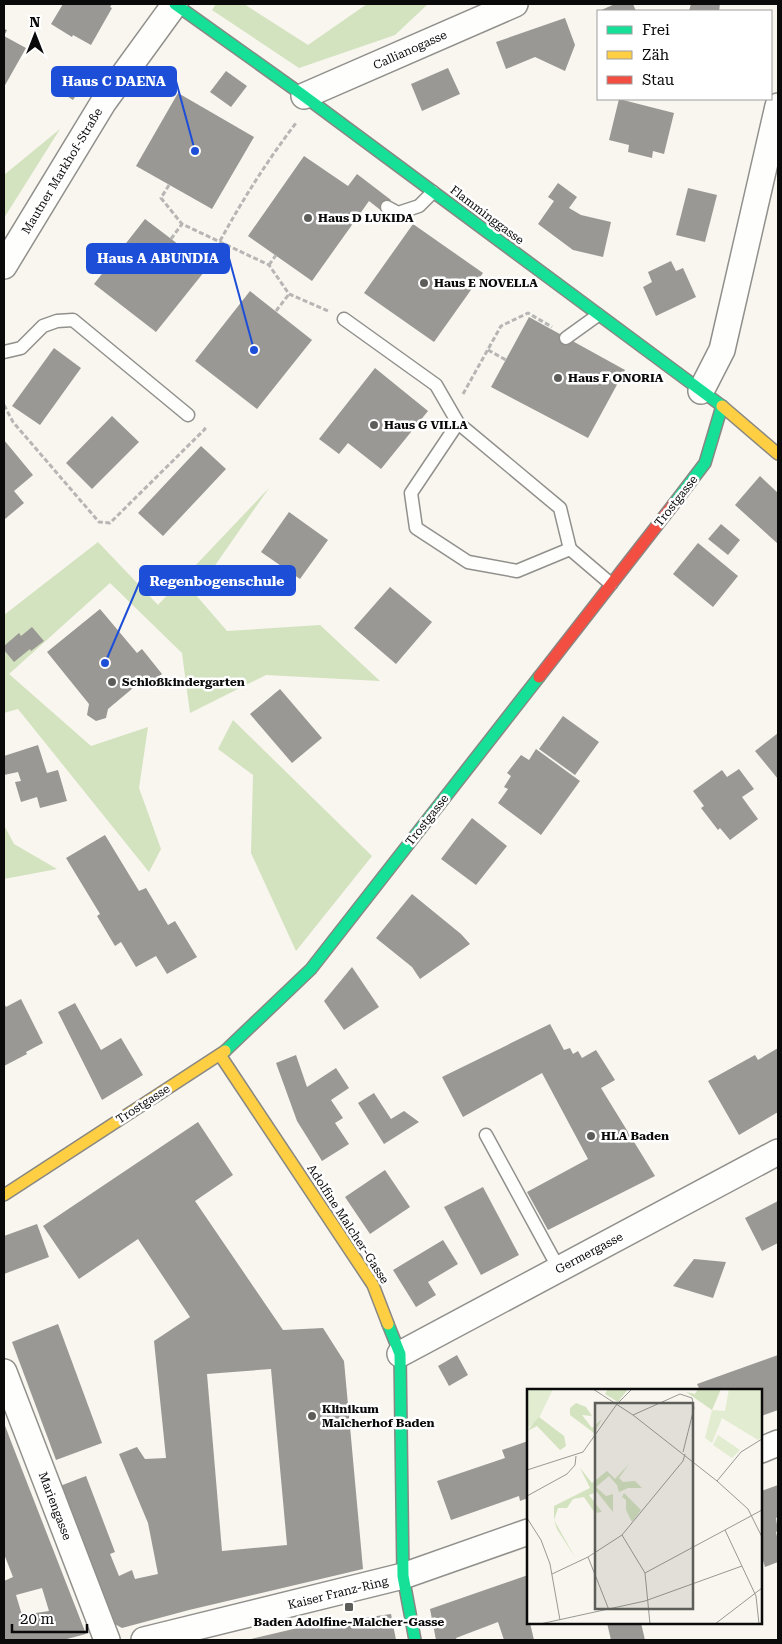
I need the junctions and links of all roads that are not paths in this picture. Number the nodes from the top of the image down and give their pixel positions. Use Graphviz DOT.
graph roads {
  1 [pos="175,4"];
  2 [pos="515,4"];
  3 [pos="778,106"];
  4 [pos="302,107"];
  5 [pos="433,192"];
  6 [pos="387,206"];
  7 [pos="4,266"];
  8 [pos="598,315"];
  9 [pos="344,319"];
  10 [pos="566,338"];
  11 [pos="4,352"];
  12 [pos="701,391"];
  13 [pos="722,406"];
  14 [pos="188,415"];
  15 [pos="458,424"];
  16 [pos="778,454"];
  17 [pos="570,549"];
  18 [pos="611,584"];
  19 [pos="220,1055"];
  20 [pos="486,1135"];
  21 [pos="778,1152"];
  22 [pos="4,1195"];
  23 [pos="559,1269"];
  24 [pos="400,1354"];
  25 [pos="4,1372"];
  26 [pos="778,1443"];
  27 [pos="762,1450"];
  28 [pos="527,1532"];
  29 [pos="403,1576"];
  30 [pos="107,1640"];
  31 [pos="144,1640"];
  32 [pos="415,1640"];
  1 -- 4 [label="street, Flamminggasse"];
  1 -- 7 [label="street, Mautner Markhof-Straße"];
  2 -- 4 [label="street, Callianogasse"];
  3 -- 12 [label="street"];
  4 -- 5 [label="street, Flamminggasse"];
  5 -- 6 [label="lane"];
  5 -- 8 [label="street, Flamminggasse"];
  8 -- 10 [label="lane"];
  8 -- 12 [label="street, Flamminggasse"];
  9 -- 15 [label="lane"];
  11 -- 14 [label="lane"];
  12 -- 13 [label="street, Flamminggasse"];
  13 -- 16 [label="street, Flamminggasse"];
  13 -- 18 [label="street, Trostgasse"];
  15 -- 17 [label="lane"];
  15 -- 17 [label="lane"];
  17 -- 18 [label="lane"];
  18 -- 19 [label="street, Trostgasse"];
  19 -- 22 [label="street, Trostgasse"];
  19 -- 24 [label="street, Adolfine Malcher-Gasse"];
  20 -- 23 [label="lane"];
  21 -- 23 [label="street, Germergasse"];
  23 -- 24 [label="street, Germergasse"];
  24 -- 29 [label="street, Adolfine Malcher-Gasse"];
  25 -- 30 [label="street, Mariengasse"];
  26 -- 27 [label="street"];
  28 -- 29 [label="street, Kaiser Franz-Ring"];
  29 -- 31 [label="street, Kaiser Franz-Ring"];
  29 -- 32 [label="street, Adolfine Malcher-Gasse"];
}
